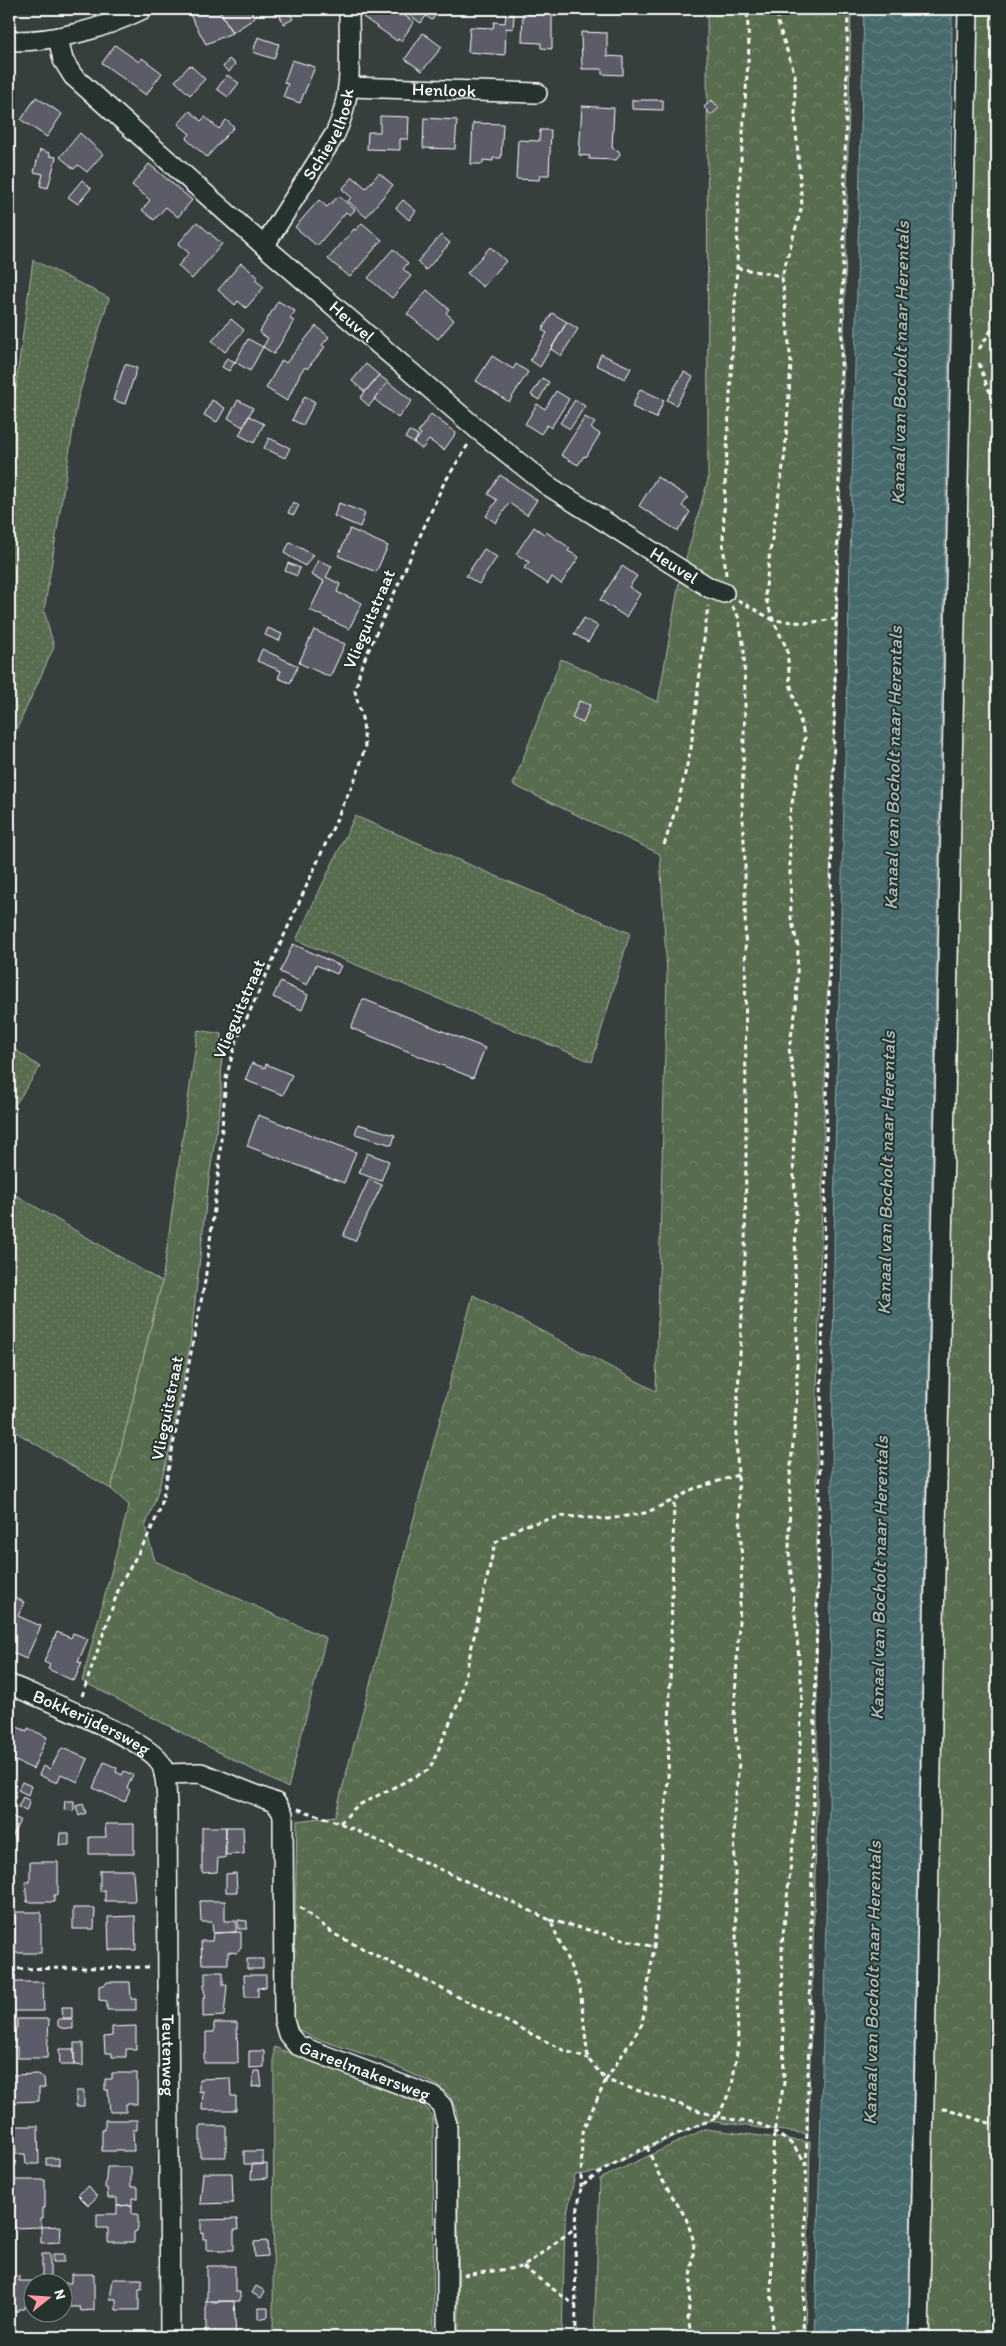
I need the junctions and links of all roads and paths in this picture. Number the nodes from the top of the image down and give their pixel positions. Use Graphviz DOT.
graph roads {
  1 [pos="143,9"];
  2 [pos="349,9"];
  3 [pos="747,9"];
  4 [pos="779,9"];
  5 [pos="848,9"];
  6 [pos="968,9"];
  7 [pos="58,37"];
  8 [pos="9,41"];
  9 [pos="350,87"];
  10 [pos="537,94"];
  11 [pos="264,246"];
  12 [pos="737,268"];
  13 [pos="782,276"];
  14 [pos="997,302"];
  15 [pos="976,354"];
  16 [pos="979,362"];
  17 [pos="997,406"];
  18 [pos="477,429"];
  19 [pos="717,590"];
  20 [pos="836,619"];
  21 [pos="773,620"];
  22 [pos="664,845"];
  23 [pos="738,1475"];
  24 [pos="674,1500"];
  25 [pos="9,1684"];
  26 [pos="75,1714"];
  27 [pos="164,1774"];
  28 [pos="276,1803"];
  29 [pos="340,1823"];
  30 [pos="284,1894"];
  31 [pos="550,1920"];
  32 [pos="654,1947"];
  33 [pos="168,1966"];
  34 [pos="9,1969"];
  35 [pos="588,2059"];
  36 [pos="606,2080"];
  37 [pos="924,2108"];
  38 [pos="718,2117"];
  39 [pos="997,2124"];
  40 [pos="774,2132"];
  41 [pos="647,2147"];
  42 [pos="806,2164"];
  43 [pos="581,2187"];
  44 [pos="575,2228"];
  45 [pos="523,2267"];
  46 [pos="447,2276"];
  47 [pos="576,2306"];
  48 [pos="170,2337"];
  49 [pos="447,2337"];
  50 [pos="576,2337"];
  51 [pos="692,2337"];
  52 [pos="772,2337"];
  53 [pos="803,2337"];
  54 [pos="919,2337"];
  1 -- 7 [label="street"];
  2 -- 9 [label="street, Schievelhoek"];
  3 -- 12 [label="path"];
  4 -- 13 [label="path"];
  5 -- 20 [label="path"];
  6 -- 37 [label="street"];
  7 -- 8 [label="street"];
  7 -- 11 [label="street, Heuvel"];
  9 -- 10 [label="street, Henlook"];
  9 -- 11 [label="street, Schievelhoek"];
  11 -- 18 [label="street, Heuvel"];
  12 -- 13 [label="path"];
  12 -- 19 [label="path"];
  13 -- 21 [label="path"];
  14 -- 15 [label="path"];
  16 -- 17 [label="path"];
  18 -- 19 [label="street, Heuvel"];
  18 -- 26 [label="path, Vlieguitstraat"];
  19 -- 21 [label="path"];
  19 -- 22 [label="path"];
  19 -- 23 [label="path"];
  20 -- 21 [label="path"];
  20 -- 42 [label="path"];
  21 -- 40 [label="path"];
  23 -- 24 [label="path"];
  23 -- 38 [label="path"];
  24 -- 29 [label="path"];
  24 -- 32 [label="path"];
  25 -- 26 [label="street, Bokkerijdersweg"];
  26 -- 27 [label="street, Bokkerijdersweg"];
  27 -- 28 [label="street"];
  27 -- 33 [label="street, Teutenweg"];
  28 -- 29 [label="path"];
  28 -- 30 [label="street, Gareelmakersweg"];
  29 -- 31 [label="path"];
  30 -- 35 [label="path"];
  30 -- 46 [label="street, Gareelmakersweg"];
  31 -- 32 [label="path"];
  31 -- 35 [label="path"];
  32 -- 36 [label="path"];
  33 -- 34 [label="path"];
  33 -- 48 [label="street, Teutenweg"];
  35 -- 36 [label="path"];
  36 -- 38 [label="path"];
  36 -- 43 [label="path"];
  37 -- 39 [label="path"];
  37 -- 54 [label="street"];
  38 -- 40 [label="path"];
  38 -- 41 [label="path"];
  40 -- 42 [label="path"];
  40 -- 52 [label="path"];
  41 -- 43 [label="path"];
  41 -- 51 [label="path"];
  42 -- 53 [label="path"];
  43 -- 44 [label="path"];
  44 -- 45 [label="path"];
  44 -- 47 [label="path"];
  45 -- 46 [label="path"];
  45 -- 47 [label="path"];
  46 -- 49 [label="street, Gareelmakersweg"];
  47 -- 50 [label="path"];
}
